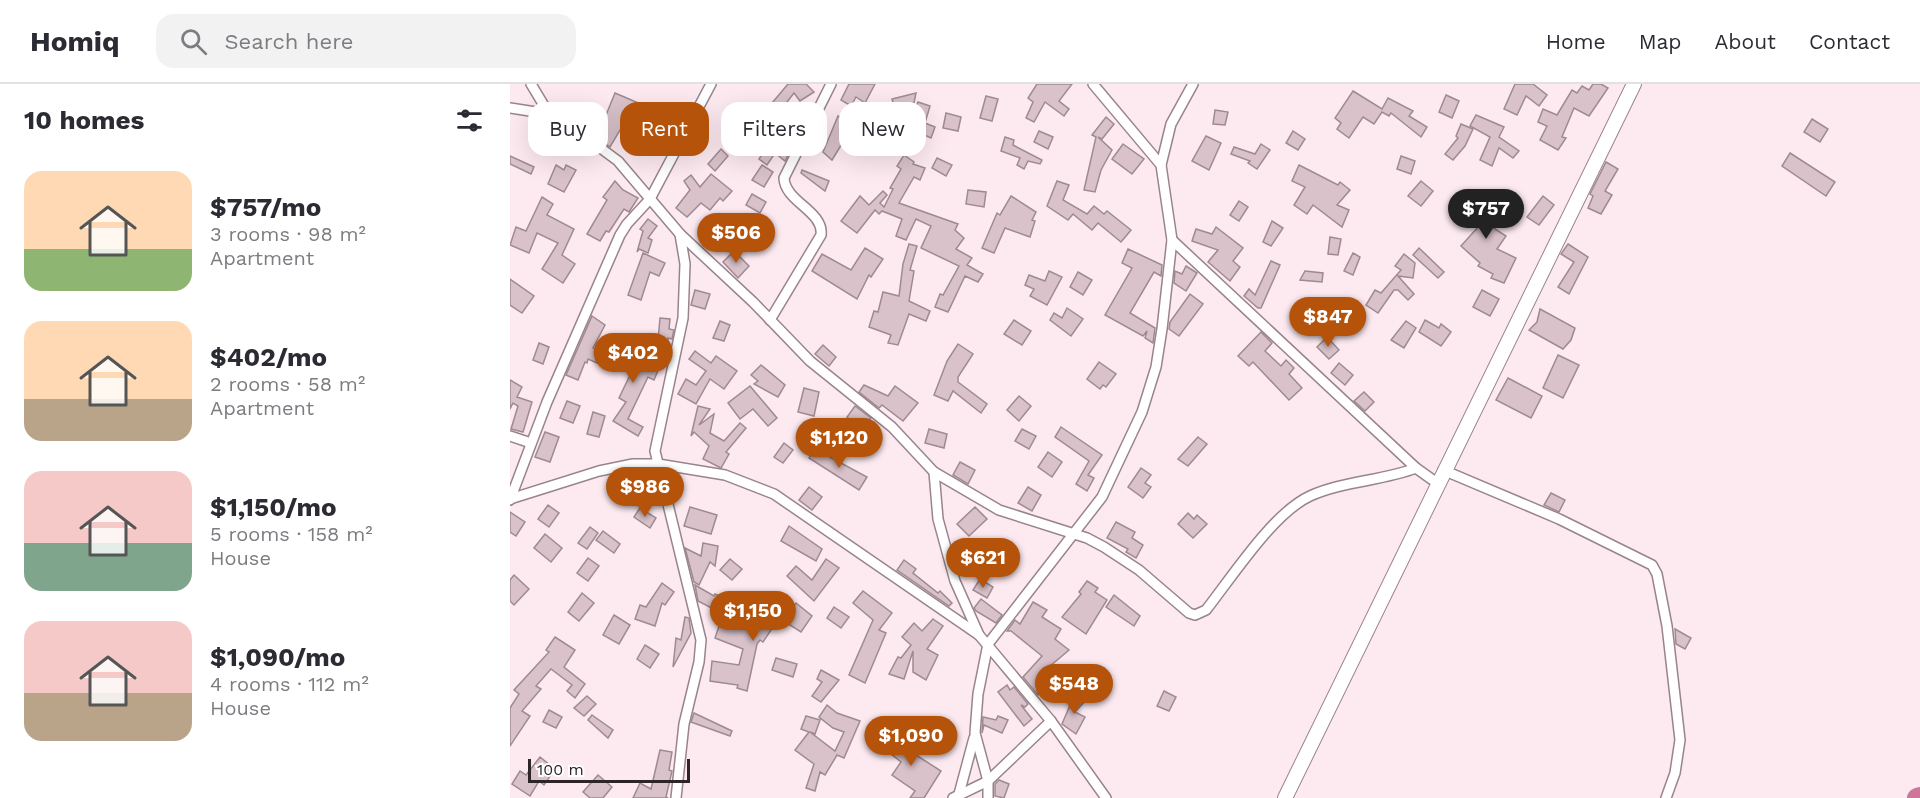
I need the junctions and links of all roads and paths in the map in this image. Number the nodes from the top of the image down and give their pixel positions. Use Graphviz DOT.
graph roads {
  1 [pos="531,84"];
  2 [pos="711,84"];
  3 [pos="831,84"];
  4 [pos="1093,84"];
  5 [pos="1192,84"];
  6 [pos="1634,84"];
  7 [pos="542,102"];
  8 [pos="510,108"];
  9 [pos="528,111"];
  10 [pos="608,154"];
  11 [pos="1161,165"];
  12 [pos="650,199"];
  13 [pos="680,234"];
  14 [pos="1172,240"];
  15 [pos="770,320"];
  16 [pos="510,436"];
  17 [pos="531,443"];
  18 [pos="658,464"];
  19 [pos="1416,468"];
  20 [pos="1443,470"];
  21 [pos="934,472"];
  22 [pos="1437,483"];
  23 [pos="510,500"];
  24 [pos="1073,534"];
  25 [pos="979,635"];
  26 [pos="988,644"];
  27 [pos="1051,721"];
  28 [pos="975,733"];
  29 [pos="988,781"];
  30 [pos="956,796"];
  31 [pos="676,798"];
  32 [pos="988,798"];
  33 [pos="1107,798"];
  34 [pos="1285,798"];
  35 [pos="1666,798"];
  1 -- 7 [label="street"];
  2 -- 12 [label="street"];
  3 -- 15 [label="street"];
  4 -- 11 [label="street"];
  5 -- 11 [label="street"];
  6 -- 20 [label="street"];
  8 -- 9 [label="street"];
  10 -- 12 [label="street"];
  11 -- 14 [label="street"];
  12 -- 13 [label="street"];
  12 -- 17 [label="street"];
  13 -- 15 [label="street"];
  13 -- 18 [label="street"];
  14 -- 19 [label="street"];
  14 -- 24 [label="street"];
  15 -- 21 [label="street"];
  16 -- 17 [label="street"];
  17 -- 23 [label="street"];
  18 -- 23 [label="street"];
  18 -- 25 [label="street"];
  18 -- 31 [label="street"];
  19 -- 22 [label="street"];
  19 -- 24 [label="street"];
  20 -- 22 [label="street"];
  20 -- 35 [label="street"];
  21 -- 24 [label="street"];
  21 -- 25 [label="street"];
  22 -- 34 [label="street"];
  24 -- 26 [label="street"];
  25 -- 26 [label="street"];
  26 -- 27 [label="street"];
  26 -- 28 [label="street"];
  27 -- 29 [label="street"];
  27 -- 33 [label="street"];
  28 -- 29 [label="street"];
  28 -- 30 [label="street"];
  29 -- 30 [label="street"];
  29 -- 32 [label="street"];
}
